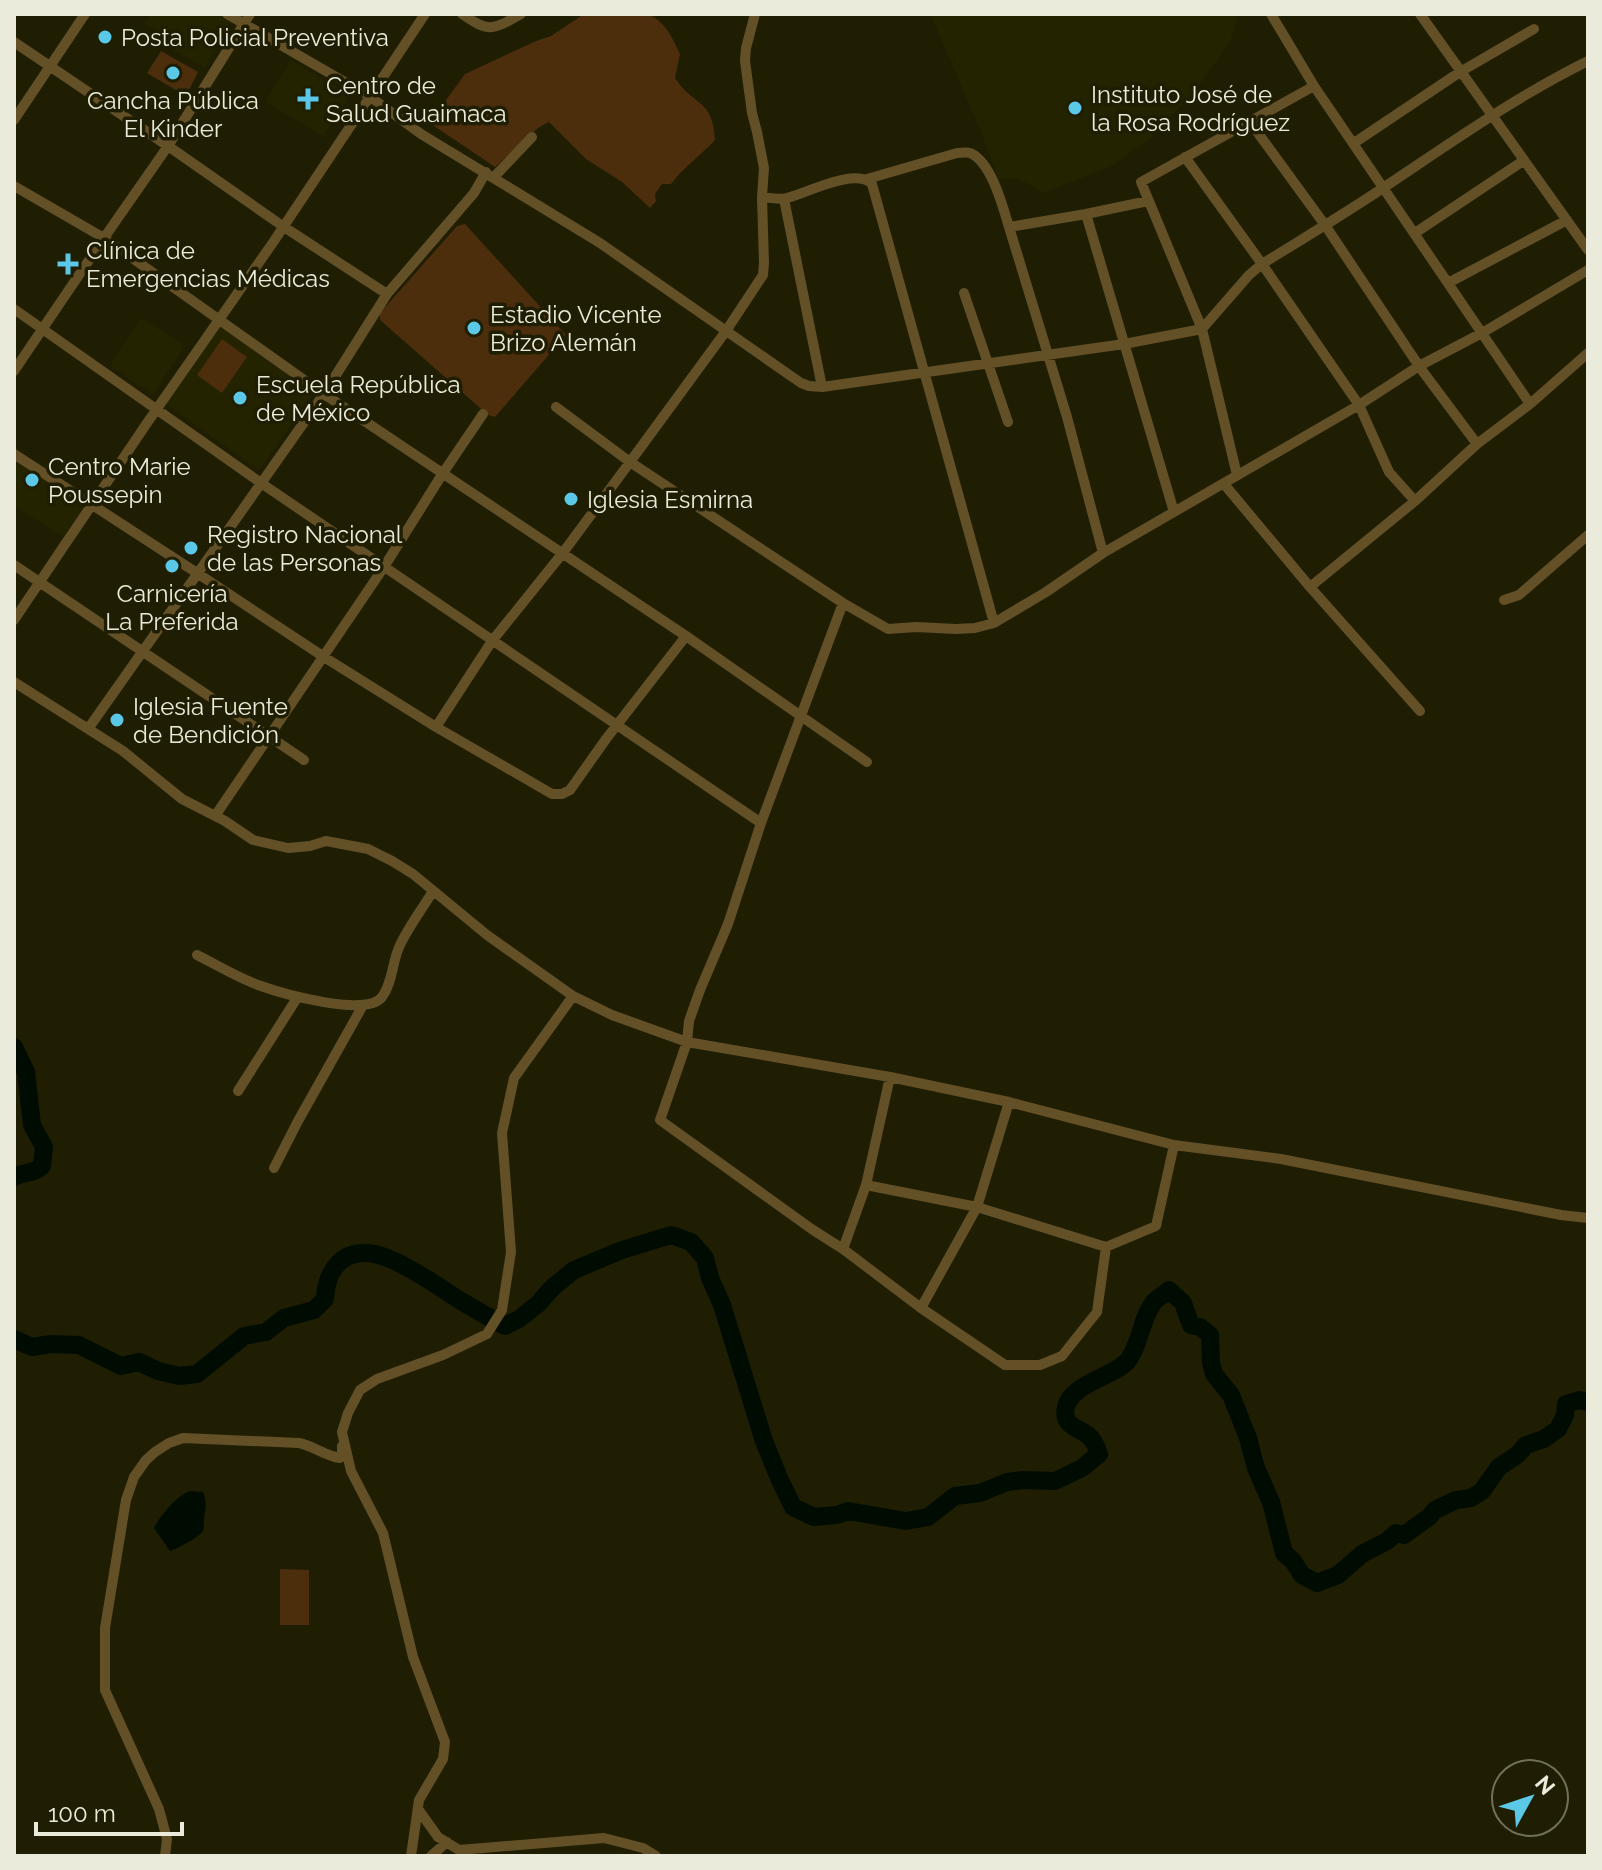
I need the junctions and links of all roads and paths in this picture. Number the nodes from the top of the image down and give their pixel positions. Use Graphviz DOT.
graph roads {
  1 [pos="85,14"];
  2 [pos="227,14"];
  3 [pos="250,14"];
  4 [pos="425,14"];
  5 [pos="462,14"];
  6 [pos="521,14"];
  7 [pos="755,14"];
  8 [pos="1271,14"];
  9 [pos="1420,14"];
  10 [pos="243,24"];
  11 [pos="1534,29"];
  12 [pos="14,42"];
  13 [pos="1588,61"];
  14 [pos="49,66"];
  15 [pos="1460,72"];
  16 [pos="1314,86"];
  17 [pos="369,96"];
  18 [pos="1491,115"];
  19 [pos="14,120"];
  20 [pos="1250,122"];
  21 [pos="532,137"];
  22 [pos="1354,143"];
  23 [pos="168,146"];
  24 [pos="1185,157"];
  25 [pos="1523,161"];
  26 [pos="490,175"];
  27 [pos="867,179"];
  28 [pos="14,186"];
  29 [pos="1383,188"];
  30 [pos="762,197"];
  31 [pos="784,199"];
  32 [pos="1148,201"];
  33 [pos="1086,214"];
  34 [pos="1567,220"];
  35 [pos="1325,225"];
  36 [pos="284,227"];
  37 [pos="1009,227"];
  38 [pos="1415,233"];
  39 [pos="104,238"];
  40 [pos="1588,250"];
  41 [pos="1262,264"];
  42 [pos="1588,270"];
  43 [pos="1448,283"];
  44 [pos="964,293"];
  45 [pos="387,294"];
  46 [pos="14,309"];
  47 [pos="220,319"];
  48 [pos="43,329"];
  49 [pos="1202,329"];
  50 [pos="726,331"];
  51 [pos="1482,333"];
  52 [pos="1124,344"];
  53 [pos="1588,353"];
  54 [pos="1048,354"];
  55 [pos="988,363"];
  56 [pos="1419,366"];
  57 [pos="14,371"];
  58 [pos="925,372"];
  59 [pos="822,387"];
  60 [pos="324,394"];
  61 [pos="1530,404"];
  62 [pos="1359,405"];
  63 [pos="556,407"];
  64 [pos="157,409"];
  65 [pos="483,414"];
  66 [pos="1008,422"];
  67 [pos="1477,444"];
  68 [pos="14,454"];
  69 [pos="630,462"];
  70 [pos="443,473"];
  71 [pos="1237,475"];
  72 [pos="261,483"];
  73 [pos="1224,484"];
  74 [pos="1415,501"];
  75 [pos="91,505"];
  76 [pos="1174,512"];
  77 [pos="1588,535"];
  78 [pos="1103,553"];
  79 [pos="562,554"];
  80 [pos="14,565"];
  81 [pos="384,567"];
  82 [pos="197,573"];
  83 [pos="39,582"];
  84 [pos="1310,587"];
  85 [pos="1504,600"];
  86 [pos="843,603"];
  87 [pos="14,620"];
  88 [pos="994,623"];
  89 [pos="686,636"];
  90 [pos="492,641"];
  91 [pos="144,651"];
  92 [pos="324,657"];
  93 [pos="14,682"];
  94 [pos="1420,711"];
  95 [pos="800,716"];
  96 [pos="617,725"];
  97 [pos="436,727"];
  98 [pos="88,729"];
  99 [pos="269,736"];
  100 [pos="304,760"];
  101 [pos="867,762"];
  102 [pos="215,816"];
  103 [pos="761,823"];
  104 [pos="433,891"];
  105 [pos="197,955"];
  106 [pos="573,996"];
  107 [pos="297,998"];
  108 [pos="362,1007"];
  109 [pos="687,1042"];
  110 [pos="890,1077"];
  111 [pos="238,1091"];
  112 [pos="1009,1102"];
  113 [pos="1174,1145"];
  114 [pos="274,1168"];
  115 [pos="866,1185"];
  116 [pos="977,1207"];
  117 [pos="1588,1218"];
  118 [pos="1106,1247"];
  119 [pos="843,1249"];
  120 [pos="921,1308"];
  121 [pos="342,1432"];
  122 [pos="418,1809"];
  123 [pos="447,1842"];
  124 [pos="165,1856"];
  125 [pos="411,1856"];
  126 [pos="431,1856"];
  127 [pos="656,1856"];
  1 -- 14 [label="street"];
  2 -- 10 [label="street"];
  3 -- 10 [label="street"];
  4 -- 17 [label="street"];
  5 -- 6 [label="street"];
  7 -- 30 [label="street"];
  8 -- 16 [label="street"];
  9 -- 15 [label="street"];
  10 -- 17 [label="street"];
  10 -- 23 [label="street"];
  11 -- 15 [label="street"];
  12 -- 14 [label="street"];
  13 -- 18 [label="street"];
  14 -- 19 [label="street"];
  14 -- 23 [label="street"];
  15 -- 18 [label="street"];
  15 -- 22 [label="street"];
  16 -- 20 [label="street"];
  16 -- 22 [label="street"];
  17 -- 26 [label="street"];
  17 -- 36 [label="street"];
  18 -- 25 [label="street"];
  18 -- 29 [label="street"];
  20 -- 24 [label="street"];
  20 -- 35 [label="street"];
  21 -- 26 [label="street"];
  22 -- 29 [label="street"];
  23 -- 36 [label="street"];
  23 -- 39 [label="street"];
  24 -- 32 [label="street"];
  24 -- 41 [label="street"];
  25 -- 34 [label="street"];
  25 -- 38 [label="street"];
  26 -- 45 [label="street"];
  26 -- 50 [label="street"];
  27 -- 31 [label="street"];
  27 -- 37 [label="street"];
  27 -- 58 [label="street"];
  28 -- 39 [label="street"];
  29 -- 35 [label="street"];
  29 -- 38 [label="street"];
  30 -- 31 [label="street"];
  30 -- 50 [label="street"];
  31 -- 59 [label="street"];
  32 -- 33 [label="street"];
  32 -- 49 [label="street"];
  33 -- 37 [label="street"];
  33 -- 52 [label="street"];
  34 -- 40 [label="street"];
  34 -- 43 [label="street"];
  35 -- 41 [label="street"];
  35 -- 56 [label="street"];
  36 -- 45 [label="street"];
  36 -- 47 [label="street"];
  37 -- 54 [label="street"];
  38 -- 43 [label="street"];
  39 -- 47 [label="street"];
  39 -- 48 [label="street"];
  41 -- 49 [label="street"];
  41 -- 62 [label="street"];
  42 -- 51 [label="street"];
  43 -- 51 [label="street"];
  44 -- 55 [label="street"];
  45 -- 60 [label="street"];
  46 -- 48 [label="street"];
  47 -- 60 [label="street"];
  47 -- 64 [label="street"];
  48 -- 57 [label="street"];
  48 -- 64 [label="street"];
  49 -- 52 [label="street"];
  49 -- 71 [label="street"];
  50 -- 59 [label="street"];
  50 -- 69 [label="street"];
  51 -- 56 [label="street"];
  51 -- 61 [label="street"];
  52 -- 54 [label="street"];
  52 -- 76 [label="street"];
  53 -- 61 [label="street"];
  54 -- 55 [label="street"];
  54 -- 78 [label="street"];
  55 -- 58 [label="street"];
  55 -- 66 [label="street"];
  56 -- 62 [label="street"];
  56 -- 67 [label="street"];
  58 -- 59 [label="street"];
  58 -- 88 [label="street"];
  60 -- 70 [label="street"];
  60 -- 72 [label="street"];
  61 -- 67 [label="street"];
  62 -- 71 [label="street"];
  62 -- 74 [label="street"];
  63 -- 69 [label="street"];
  64 -- 72 [label="street"];
  64 -- 75 [label="street"];
  65 -- 70 [label="street"];
  67 -- 74 [label="street"];
  68 -- 75 [label="street"];
  69 -- 79 [label="street"];
  69 -- 86 [label="street"];
  70 -- 79 [label="street"];
  70 -- 81 [label="street"];
  71 -- 73 [label="street"];
  72 -- 81 [label="street"];
  72 -- 82 [label="street"];
  73 -- 76 [label="street"];
  73 -- 84 [label="street"];
  74 -- 84 [label="street"];
  75 -- 82 [label="street"];
  75 -- 83 [label="street"];
  76 -- 78 [label="street"];
  77 -- 85 [label="street"];
  78 -- 88 [label="street"];
  79 -- 89 [label="street"];
  79 -- 90 [label="street"];
  80 -- 83 [label="street"];
  81 -- 90 [label="street"];
  81 -- 92 [label="street"];
  82 -- 91 [label="street"];
  82 -- 92 [label="street"];
  83 -- 87 [label="street"];
  83 -- 91 [label="street"];
  84 -- 94 [label="street"];
  86 -- 88 [label="street"];
  86 -- 95 [label="street"];
  89 -- 95 [label="street"];
  89 -- 96 [label="street"];
  90 -- 96 [label="street"];
  90 -- 97 [label="street"];
  91 -- 98 [label="street"];
  91 -- 99 [label="street"];
  92 -- 97 [label="street"];
  92 -- 99 [label="street"];
  93 -- 98 [label="street"];
  95 -- 101 [label="street"];
  95 -- 103 [label="street"];
  96 -- 97 [label="street"];
  96 -- 103 [label="street"];
  98 -- 102 [label="street"];
  99 -- 100 [label="street"];
  99 -- 102 [label="street"];
  102 -- 104 [label="street"];
  103 -- 109 [label="street"];
  104 -- 106 [label="street"];
  104 -- 108 [label="street"];
  105 -- 107 [label="street"];
  106 -- 109 [label="street"];
  106 -- 121 [label="street"];
  107 -- 108 [label="street"];
  107 -- 111 [label="street"];
  108 -- 114 [label="street"];
  109 -- 110 [label="street"];
  109 -- 119 [label="street"];
  110 -- 112 [label="street"];
  110 -- 115 [label="street"];
  112 -- 113 [label="street"];
  112 -- 116 [label="street"];
  113 -- 117 [label="street"];
  113 -- 118 [label="street"];
  115 -- 116 [label="street"];
  115 -- 119 [label="street"];
  116 -- 118 [label="street"];
  116 -- 120 [label="street"];
  118 -- 120 [label="street"];
  119 -- 120 [label="street"];
  121 -- 122 [label="street"];
  121 -- 124 [label="street"];
  122 -- 123 [label="street"];
  122 -- 125 [label="street"];
  123 -- 126 [label="street"];
  123 -- 127 [label="street"];
}
